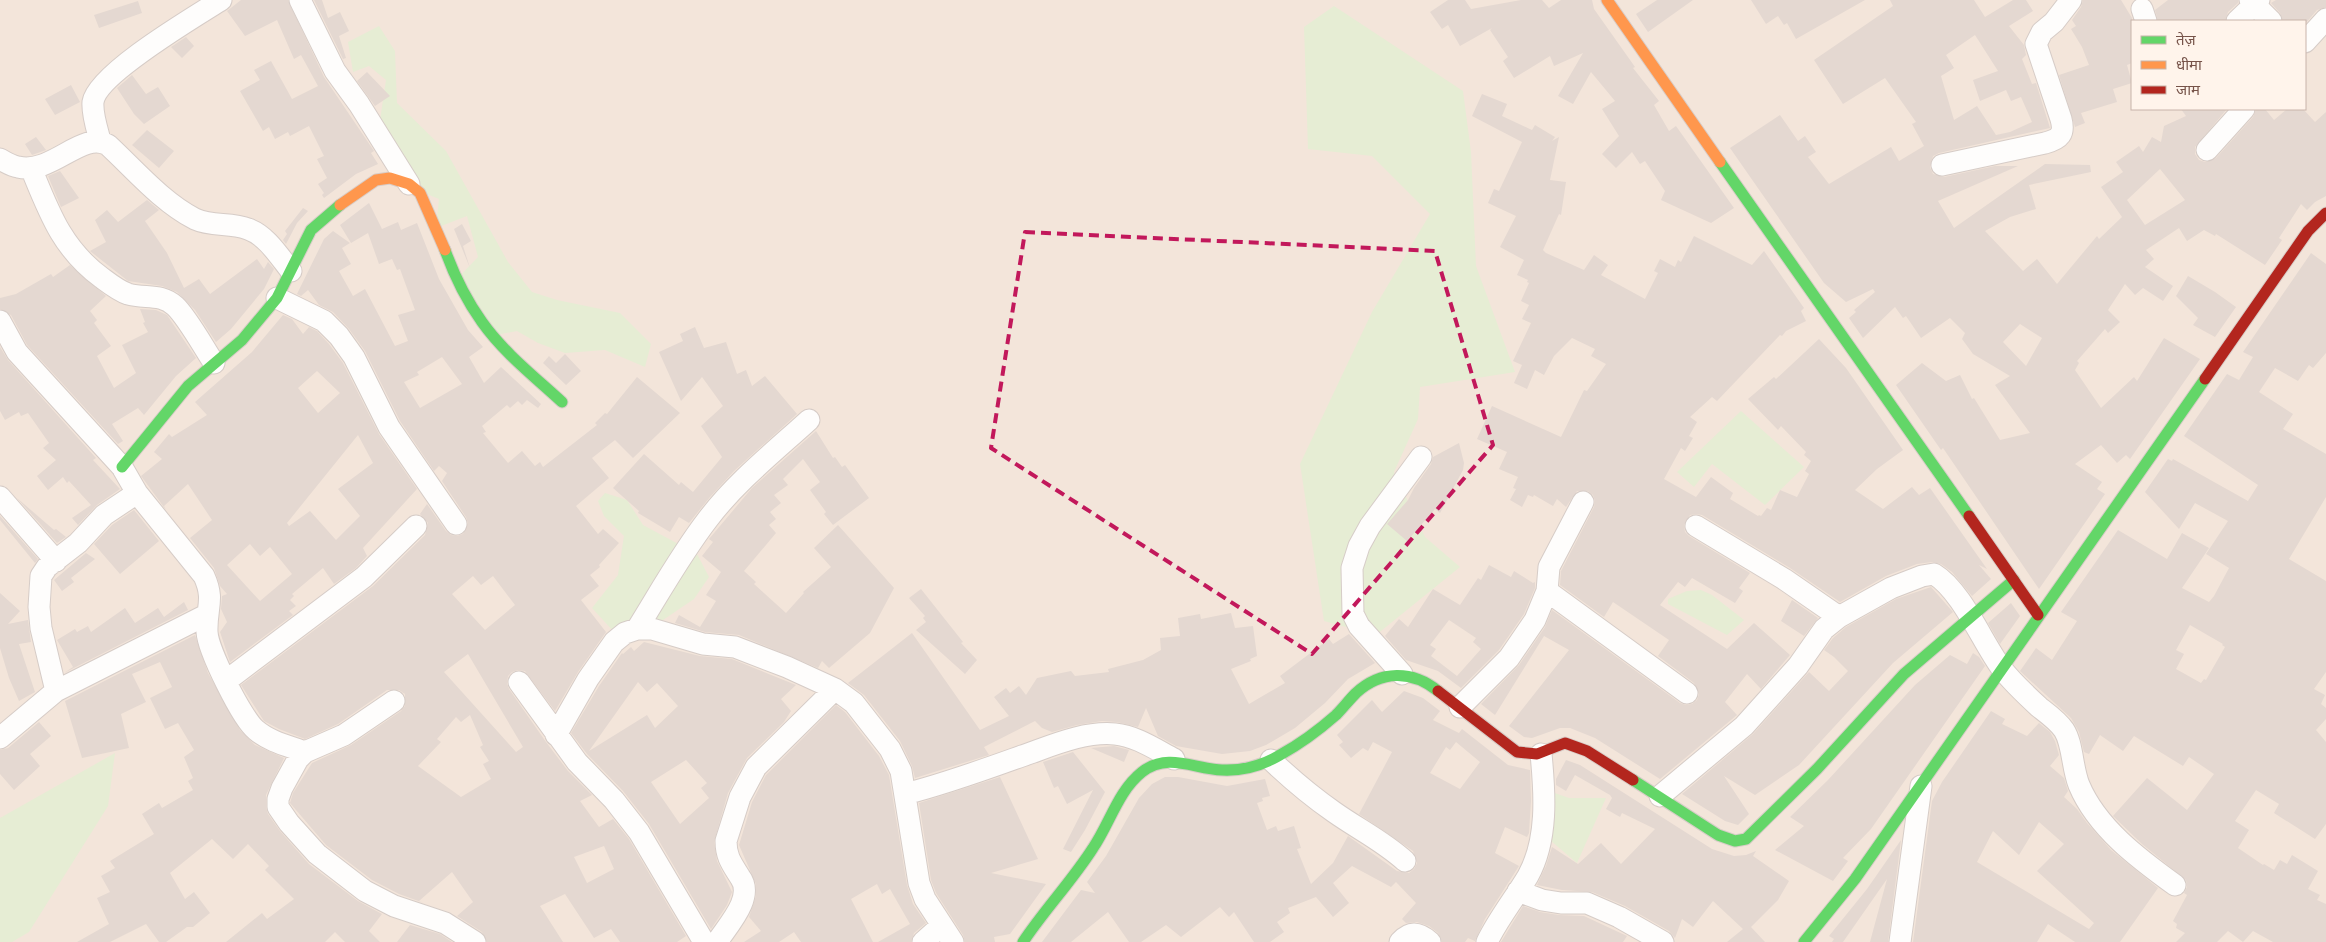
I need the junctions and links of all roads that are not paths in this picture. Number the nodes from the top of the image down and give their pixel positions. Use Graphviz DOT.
graph roads {
  1 [pos="222,0"];
  2 [pos="300,0"];
  3 [pos="1607,0"];
  4 [pos="2071,0"];
  5 [pos="2254,2"];
  6 [pos="2326,19"];
  7 [pos="2237,20"];
  8 [pos="2270,20"];
  9 [pos="2306,41"];
  10 [pos="2243,110"];
  11 [pos="100,140"];
  12 [pos="2207,150"];
  13 [pos="0,159"];
  14 [pos="1942,165"];
  15 [pos="31,168"];
  16 [pos="409,184"];
  17 [pos="2326,213"];
  18 [pos="291,271"];
  19 [pos="277,298"];
  20 [pos="0,321"];
  21 [pos="214,363"];
  22 [pos="562,402"];
  23 [pos="809,420"];
  24 [pos="1421,457"];
  25 [pos="122,467"];
  26 [pos="137,493"];
  27 [pos="0,497"];
  28 [pos="1583,502"];
  29 [pos="456,524"];
  30 [pos="416,526"];
  31 [pos="1696,526"];
  32 [pos="56,560"];
  33 [pos="2014,580"];
  34 [pos="1547,591"];
  35 [pos="208,614"];
  36 [pos="2038,615"];
  37 [pos="1839,617"];
  38 [pos="1970,617"];
  39 [pos="637,629"];
  40 [pos="2002,668"];
  41 [pos="1402,674"];
  42 [pos="226,680"];
  43 [pos="519,682"];
  44 [pos="834,689"];
  45 [pos="56,691"];
  46 [pos="1687,693"];
  47 [pos="394,701"];
  48 [pos="1460,706"];
  49 [pos="556,735"];
  50 [pos="0,738"];
  51 [pos="305,752"];
  52 [pos="1541,754"];
  53 [pos="1174,759"];
  54 [pos="1271,760"];
  55 [pos="1921,784"];
  56 [pos="905,794"];
  57 [pos="1660,796"];
  58 [pos="1405,861"];
  59 [pos="2175,886"];
  60 [pos="1518,891"];
  61 [pos="947,934"];
  62 [pos="475,942"];
  63 [pos="704,942"];
  64 [pos="717,942"];
  65 [pos="923,942"];
  66 [pos="1023,942"];
  67 [pos="1400,942"];
  68 [pos="1430,942"];
  69 [pos="1487,942"];
  70 [pos="1663,942"];
  71 [pos="1804,942"];
  72 [pos="1900,942"];
  1 -- 11 [label="street"];
  2 -- 16 [label="street"];
  3 -- 33 [label="street"];
  4 -- 14 [label="street"];
  5 -- 7 [label="street"];
  5 -- 8 [label="street"];
  6 -- 9 [label="street"];
  10 -- 12 [label="street"];
  11 -- 15 [label="street"];
  11 -- 18 [label="street"];
  13 -- 15 [label="street"];
  15 -- 21 [label="street"];
  16 -- 18 [label="street"];
  16 -- 22 [label="street"];
  17 -- 36 [label="street"];
  18 -- 19 [label="street"];
  19 -- 21 [label="street"];
  19 -- 29 [label="street"];
  20 -- 25 [label="street"];
  21 -- 25 [label="street"];
  23 -- 39 [label="street"];
  24 -- 41 [label="street"];
  25 -- 26 [label="street"];
  26 -- 32 [label="street"];
  26 -- 35 [label="street"];
  27 -- 32 [label="street"];
  28 -- 34 [label="street"];
  30 -- 42 [label="street"];
  31 -- 37 [label="street"];
  32 -- 45 [label="street"];
  33 -- 36 [label="street"];
  33 -- 38 [label="street"];
  34 -- 46 [label="street"];
  34 -- 48 [label="street"];
  35 -- 42 [label="street"];
  35 -- 45 [label="street"];
  36 -- 40 [label="street"];
  37 -- 38 [label="street"];
  37 -- 57 [label="street"];
  38 -- 40 [label="street"];
  38 -- 57 [label="street"];
  39 -- 44 [label="street"];
  39 -- 49 [label="street"];
  40 -- 55 [label="street"];
  40 -- 59 [label="street"];
  41 -- 48 [label="street"];
  41 -- 54 [label="street"];
  42 -- 51 [label="street"];
  43 -- 49 [label="street"];
  44 -- 56 [label="street"];
  44 -- 64 [label="street"];
  45 -- 50 [label="street"];
  47 -- 51 [label="street"];
  48 -- 52 [label="street"];
  49 -- 63 [label="street"];
  51 -- 62 [label="street"];
  52 -- 57 [label="street"];
  52 -- 60 [label="street"];
  53 -- 54 [label="street"];
  53 -- 56 [label="street"];
  53 -- 66 [label="street"];
  54 -- 58 [label="street"];
  55 -- 71 [label="street"];
  55 -- 72 [label="street"];
  56 -- 61 [label="street"];
  60 -- 69 [label="street"];
  60 -- 70 [label="street"];
  61 -- 65 [label="street"];
  67 -- 68 [label="street"];
}
